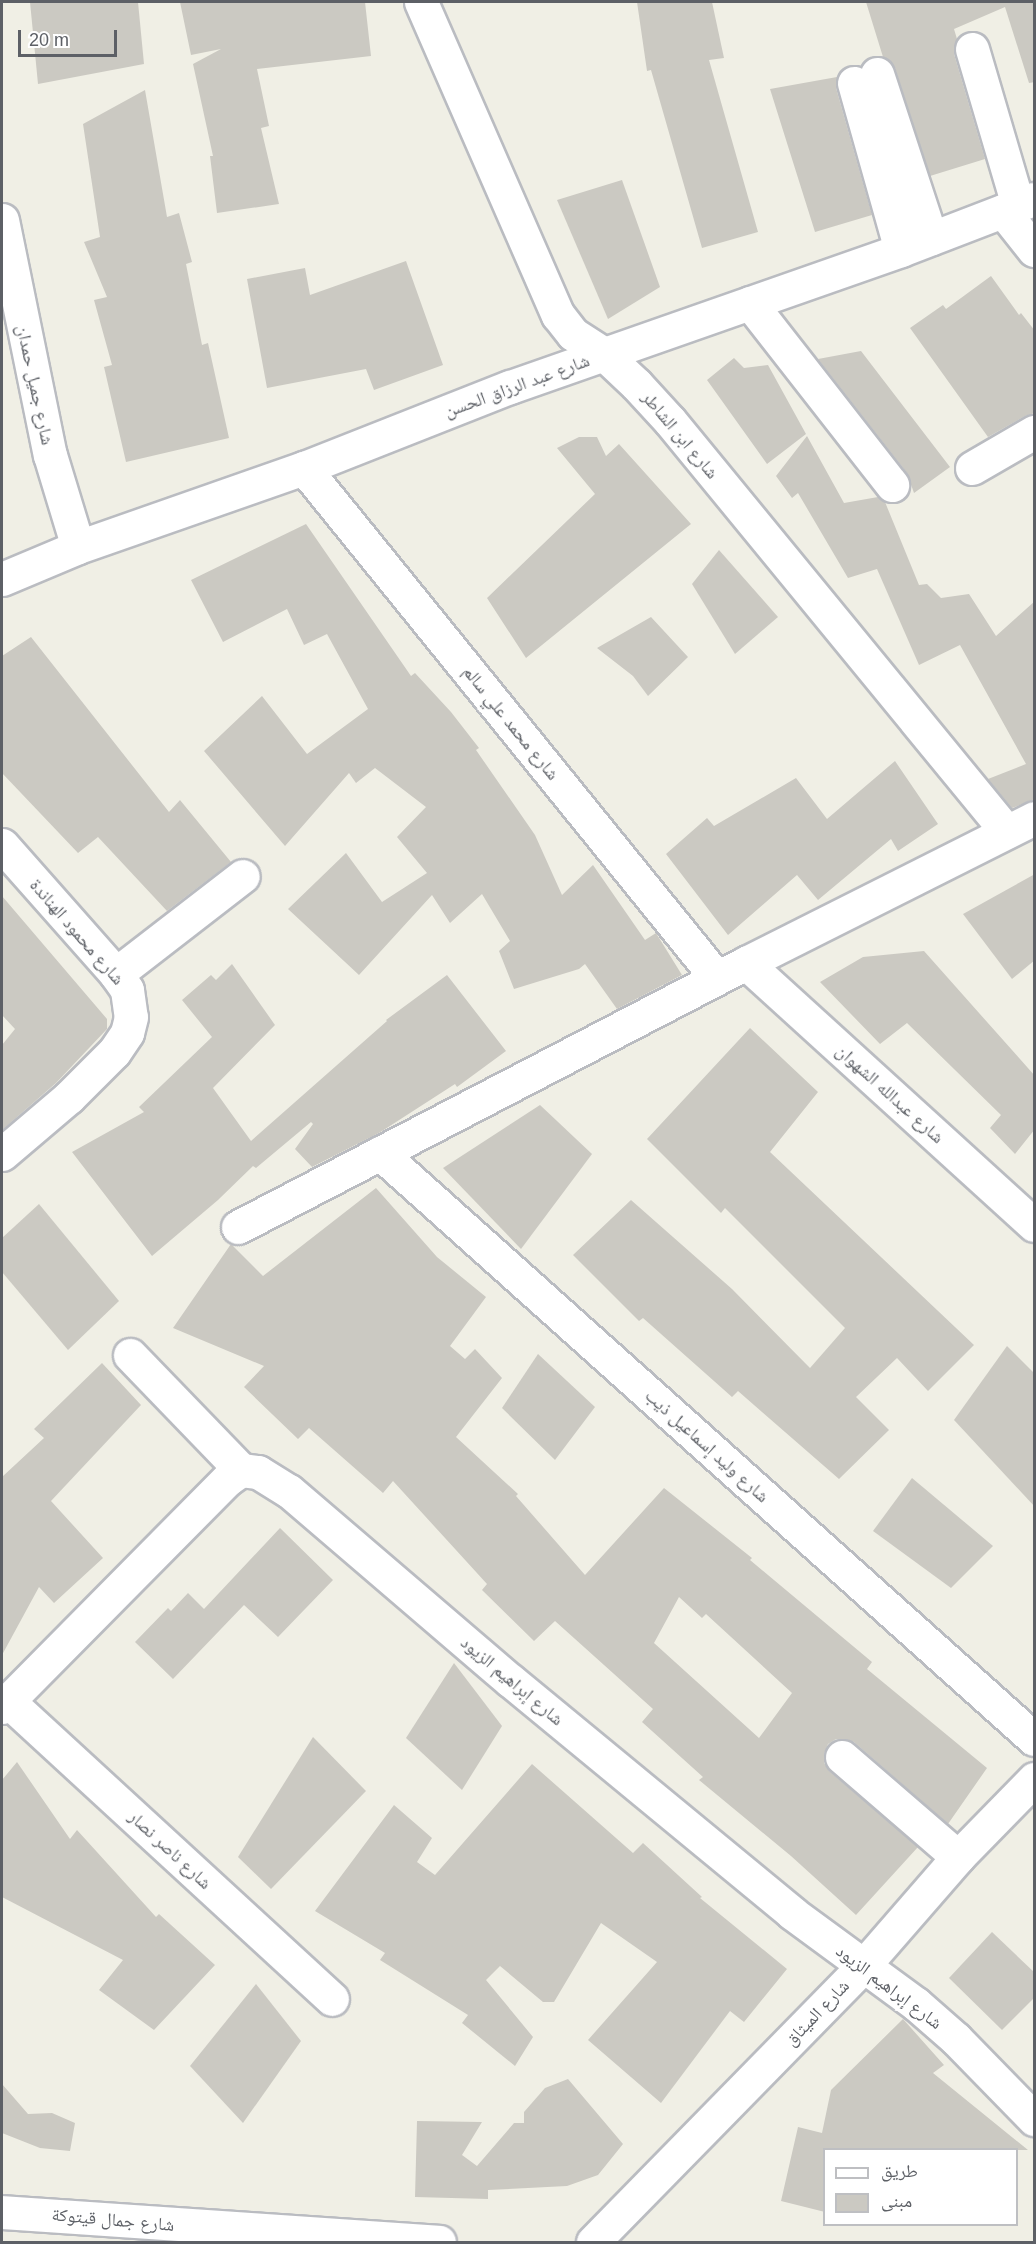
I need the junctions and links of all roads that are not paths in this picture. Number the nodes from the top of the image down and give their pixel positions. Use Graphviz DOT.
graph roads {
  1 [pos="421,2"];
  2 [pos="972,49"];
  3 [pos="865,78"];
  4 [pos="1019,205"];
  5 [pos="2,220"];
  6 [pos="916,244"];
  7 [pos="1035,250"];
  8 [pos="750,303"];
  9 [pos="604,354"];
  10 [pos="1035,432"];
  11 [pos="304,468"];
  12 [pos="972,468"];
  13 [pos="892,485"];
  14 [pos="78,547"];
  15 [pos="2,579"];
  16 [pos="1021,825"];
  17 [pos="2,845"];
  18 [pos="243,876"];
  19 [pos="746,963"];
  20 [pos="116,974"];
  21 [pos="717,978"];
  22 [pos="380,1153"];
  23 [pos="2,1154"];
  24 [pos="1035,1225"];
  25 [pos="237,1227"];
  26 [pos="130,1355"];
  27 [pos="241,1470"];
  28 [pos="5,1704"];
  29 [pos="1035,1739"];
  30 [pos="842,1757"];
  31 [pos="1035,1779"];
  32 [pos="958,1857"];
  33 [pos="865,1964"];
  34 [pos="332,1999"];
  35 [pos="1035,2119"];
  36 [pos="2,2212"];
  37 [pos="439,2242"];
  38 [pos="593,2242"];
  1 -- 9 [label="street, شارع ابن الشاطر"];
  2 -- 4 [label="street"];
  3 -- 6 [label="street"];
  4 -- 6 [label="street, شارع عبد الرزاق الحسن"];
  4 -- 7 [label="street"];
  5 -- 14 [label="street, شارع جميل حمدان"];
  6 -- 8 [label="street, شارع عبد الرزاق الحسن"];
  8 -- 9 [label="street, شارع عبد الرزاق الحسن"];
  8 -- 13 [label="street"];
  9 -- 11 [label="street, شارع عبد الرزاق الحسن"];
  9 -- 16 [label="street, شارع ابن الشاطر"];
  10 -- 12 [label="street"];
  11 -- 14 [label="street, شارع عبد الرزاق الحسن"];
  11 -- 21 [label="street, شارع محمد علي سالم"];
  14 -- 15 [label="street, شارع عبد الرزاق الحسن"];
  16 -- 19 [label="street"];
  17 -- 20 [label="street, شارع محمود الهناندة"];
  18 -- 20 [label="street"];
  19 -- 21 [label="street"];
  19 -- 24 [label="street, شارع عبدالله الشهوان"];
  20 -- 23 [label="street, شارع محمود الهناندة"];
  21 -- 22 [label="street"];
  22 -- 25 [label="street"];
  22 -- 29 [label="street, شارع وليد إسماعيل ذيب"];
  26 -- 27 [label="street"];
  27 -- 28 [label="street"];
  27 -- 33 [label="street, شارع إبراهيم الزيود"];
  28 -- 34 [label="street, شارع ناصر نصار"];
  30 -- 32 [label="street"];
  31 -- 32 [label="street, شارع الميثاق"];
  32 -- 33 [label="street, شارع الميثاق"];
  33 -- 35 [label="street, شارع إبراهيم الزيود"];
  33 -- 38 [label="street, شارع الميثاق"];
  36 -- 37 [label="street, شارع جمال قيتوكة"];
}
